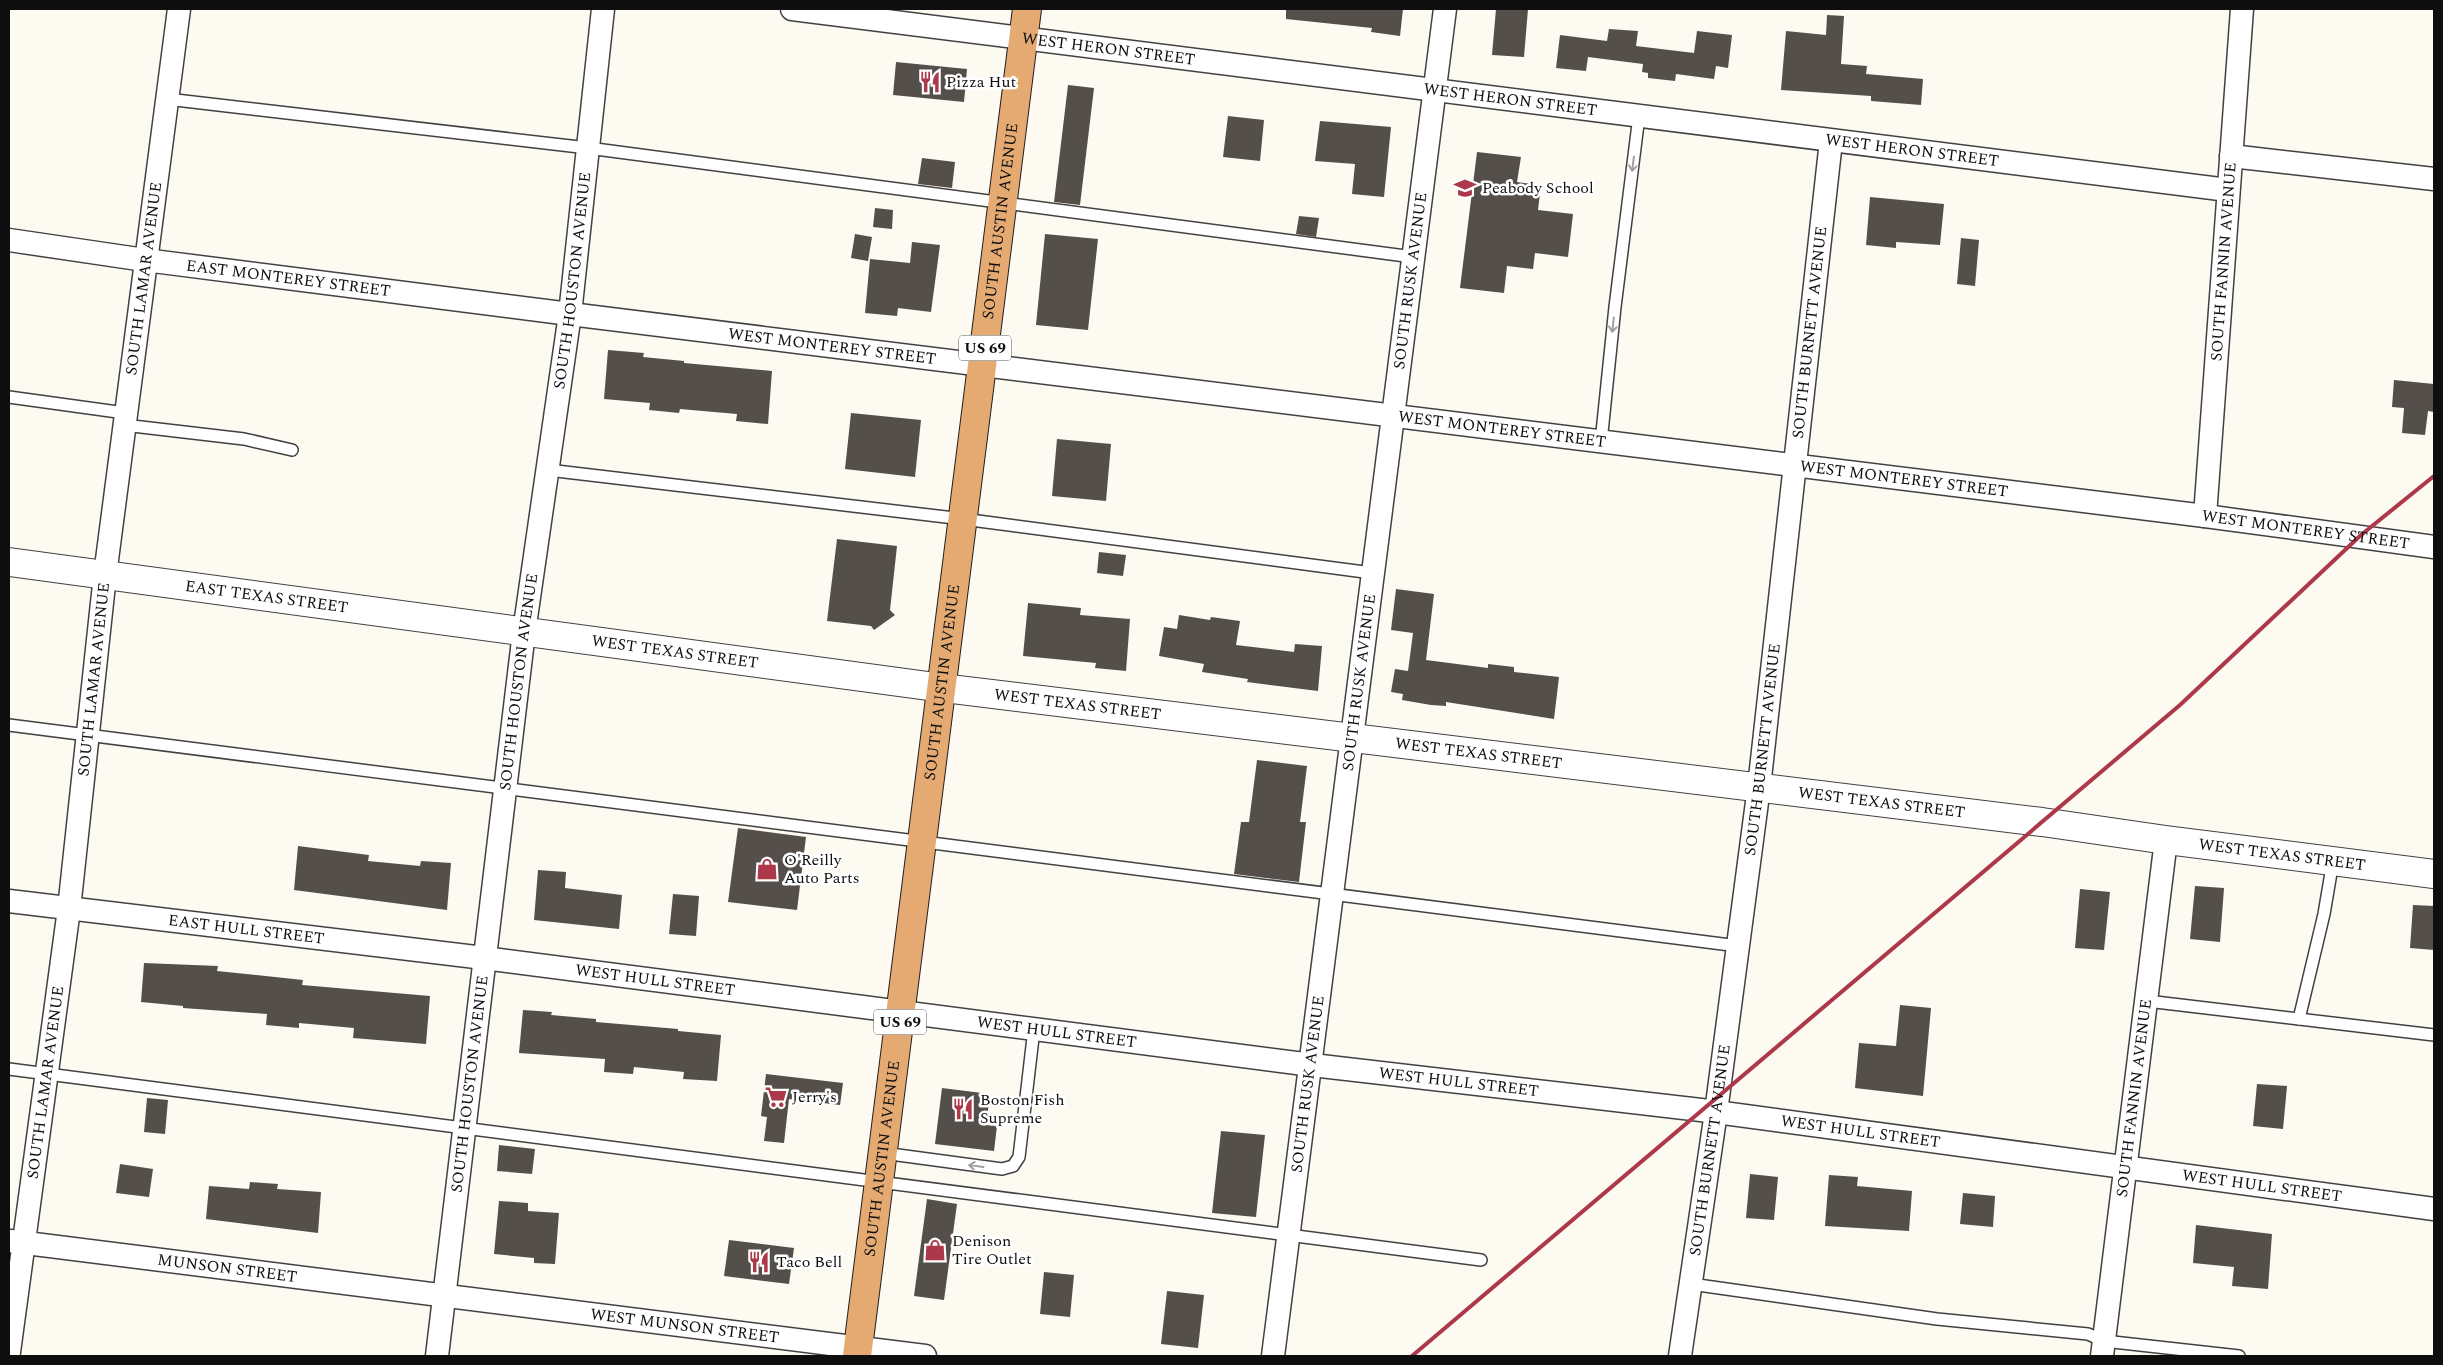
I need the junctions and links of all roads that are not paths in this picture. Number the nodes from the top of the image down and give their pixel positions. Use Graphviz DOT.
graph roads {
  1 [pos="179,9"];
  2 [pos="603,9"];
  3 [pos="792,9"];
  4 [pos="1027,9"];
  5 [pos="1445,9"];
  6 [pos="2242,9"];
  7 [pos="1023,38"];
  8 [pos="1435,89"];
  9 [pos="167,99"];
  10 [pos="1638,116"];
  11 [pos="1831,141"];
  12 [pos="588,148"];
  13 [pos="2231,156"];
  14 [pos="2434,179"];
  15 [pos="2228,190"];
  16 [pos="1002,204"];
  17 [pos="9,240"];
  18 [pos="1413,257"];
  19 [pos="145,260"];
  20 [pos="570,314"];
  21 [pos="983,364"];
  22 [pos="9,398"];
  23 [pos="1393,414"];
  24 [pos="124,419"];
  25 [pos="1601,442"];
  26 [pos="292,450"];
  27 [pos="1794,467"];
  28 [pos="548,470"];
  29 [pos="2205,516"];
  30 [pos="963,519"];
  31 [pos="2434,547"];
  32 [pos="9,562"];
  33 [pos="1372,573"];
  34 [pos="105,575"];
  35 [pos="524,632"];
  36 [pos="942,688"];
  37 [pos="9,725"];
  38 [pos="88,736"];
  39 [pos="1352,737"];
  40 [pos="1759,787"];
  41 [pos="505,789"];
  42 [pos="2166,840"];
  43 [pos="923,842"];
  44 [pos="2333,861"];
  45 [pos="2434,874"];
  46 [pos="1332,895"];
  47 [pos="9,901"];
  48 [pos="70,909"];
  49 [pos="1738,946"];
  50 [pos="484,958"];
  51 [pos="2146,1001"];
  52 [pos="901,1012"];
  53 [pos="2299,1019"];
  54 [pos="1034,1029"];
  55 [pos="2434,1035"];
  56 [pos="1312,1064"];
  57 [pos="9,1070"];
  58 [pos="46,1074"];
  59 [pos="1716,1112"];
  60 [pos="464,1128"];
  61 [pos="883,1153"];
  62 [pos="2126,1168"];
  63 [pos="880,1182"];
  64 [pos="2434,1209"];
  65 [pos="1289,1235"];
  66 [pos="16,1242"];
  67 [pos="1481,1260"];
  68 [pos="1691,1284"];
  69 [pos="445,1294"];
  70 [pos="815,1349"];
  71 [pos="2103,1349"];
  72 [pos="9,1352"];
  73 [pos="858,1352"];
  74 [pos="438,1356"];
  75 [pos="925,1356"];
  76 [pos="1273,1356"];
  77 [pos="1680,1356"];
  78 [pos="2239,1356"];
  1 -- 9 [label="street, SOUTH LAMAR AVENUE"];
  2 -- 12 [label="street, SOUTH HOUSTON AVENUE"];
  3 -- 7 [label="street, WEST HERON STREET"];
  4 -- 7 [label="highway, SOUTH AUSTIN AVENUE / US 69"];
  5 -- 8 [label="street, SOUTH RUSK AVENUE"];
  6 -- 13 [label="street, SOUTH FANNIN AVENUE"];
  7 -- 8 [label="street, WEST HERON STREET"];
  7 -- 16 [label="highway, SOUTH AUSTIN AVENUE / US 69"];
  8 -- 10 [label="street, WEST HERON STREET"];
  8 -- 18 [label="street, SOUTH RUSK AVENUE"];
  9 -- 12 [label="lane"];
  9 -- 19 [label="street, SOUTH LAMAR AVENUE"];
  10 -- 11 [label="street, WEST HERON STREET"];
  10 -- 25 [label="lane, one-way"];
  11 -- 15 [label="street, WEST HERON STREET"];
  11 -- 27 [label="street, SOUTH BURNETT AVENUE"];
  12 -- 16 [label="lane"];
  12 -- 20 [label="street, SOUTH HOUSTON AVENUE"];
  13 -- 14 [label="street"];
  13 -- 15 [label="street, SOUTH FANNIN AVENUE"];
  15 -- 29 [label="street, SOUTH FANNIN AVENUE"];
  16 -- 18 [label="lane"];
  16 -- 21 [label="highway, SOUTH AUSTIN AVENUE / US 69"];
  17 -- 19 [label="street, EAST MONTEREY STREET"];
  18 -- 23 [label="street, SOUTH RUSK AVENUE"];
  19 -- 20 [label="street, EAST MONTEREY STREET"];
  19 -- 24 [label="street, SOUTH LAMAR AVENUE"];
  20 -- 21 [label="street, WEST MONTEREY STREET"];
  20 -- 28 [label="street, SOUTH HOUSTON AVENUE"];
  21 -- 23 [label="street, WEST MONTEREY STREET"];
  21 -- 30 [label="highway, SOUTH AUSTIN AVENUE / US 69"];
  22 -- 24 [label="lane"];
  23 -- 25 [label="street, WEST MONTEREY STREET"];
  23 -- 33 [label="street, SOUTH RUSK AVENUE"];
  24 -- 26 [label="lane"];
  24 -- 34 [label="street, SOUTH LAMAR AVENUE"];
  25 -- 27 [label="street, WEST MONTEREY STREET"];
  27 -- 29 [label="street, WEST MONTEREY STREET"];
  27 -- 40 [label="street, SOUTH BURNETT AVENUE"];
  28 -- 30 [label="lane"];
  28 -- 35 [label="street, SOUTH HOUSTON AVENUE"];
  29 -- 31 [label="street, WEST MONTEREY STREET"];
  30 -- 33 [label="lane"];
  30 -- 36 [label="highway, SOUTH AUSTIN AVENUE / US 69"];
  32 -- 34 [label="street, EAST TEXAS STREET"];
  33 -- 39 [label="street, SOUTH RUSK AVENUE"];
  34 -- 35 [label="street, EAST TEXAS STREET"];
  34 -- 38 [label="street, SOUTH LAMAR AVENUE"];
  35 -- 36 [label="street, WEST TEXAS STREET"];
  35 -- 41 [label="street, SOUTH HOUSTON AVENUE"];
  36 -- 39 [label="street, WEST TEXAS STREET"];
  36 -- 43 [label="highway, SOUTH AUSTIN AVENUE / US 69"];
  37 -- 38 [label="lane"];
  38 -- 41 [label="lane"];
  38 -- 48 [label="street, SOUTH LAMAR AVENUE"];
  39 -- 40 [label="street, WEST TEXAS STREET"];
  39 -- 46 [label="street, SOUTH RUSK AVENUE"];
  40 -- 42 [label="street, WEST TEXAS STREET"];
  40 -- 49 [label="street, SOUTH BURNETT AVENUE"];
  41 -- 43 [label="lane"];
  41 -- 50 [label="street, SOUTH HOUSTON AVENUE"];
  42 -- 44 [label="street, WEST TEXAS STREET"];
  42 -- 51 [label="street, SOUTH FANNIN AVENUE"];
  43 -- 46 [label="lane"];
  43 -- 52 [label="highway, SOUTH AUSTIN AVENUE / US 69"];
  44 -- 45 [label="street, WEST TEXAS STREET"];
  44 -- 53 [label="lane"];
  46 -- 49 [label="lane"];
  46 -- 56 [label="street, SOUTH RUSK AVENUE"];
  47 -- 48 [label="street, EAST HULL STREET"];
  48 -- 50 [label="street, EAST HULL STREET"];
  48 -- 58 [label="street, SOUTH LAMAR AVENUE"];
  49 -- 59 [label="street, SOUTH BURNETT AVENUE"];
  50 -- 52 [label="street, WEST HULL STREET"];
  50 -- 60 [label="street, SOUTH HOUSTON AVENUE"];
  51 -- 53 [label="lane"];
  51 -- 62 [label="street, SOUTH FANNIN AVENUE"];
  52 -- 54 [label="street, WEST HULL STREET"];
  52 -- 61 [label="highway, SOUTH AUSTIN AVENUE / US 69"];
  53 -- 55 [label="lane"];
  54 -- 56 [label="street, WEST HULL STREET"];
  54 -- 61 [label="lane, one-way"];
  56 -- 59 [label="street, WEST HULL STREET"];
  56 -- 65 [label="street, SOUTH RUSK AVENUE"];
  57 -- 58 [label="lane"];
  58 -- 60 [label="lane"];
  58 -- 66 [label="street, SOUTH LAMAR AVENUE"];
  59 -- 62 [label="street, WEST HULL STREET"];
  59 -- 68 [label="street, SOUTH BURNETT AVENUE"];
  60 -- 63 [label="lane"];
  60 -- 69 [label="street, SOUTH HOUSTON AVENUE"];
  61 -- 63 [label="highway, SOUTH AUSTIN AVENUE / US 69"];
  62 -- 64 [label="street, WEST HULL STREET"];
  62 -- 71 [label="street, SOUTH FANNIN AVENUE"];
  63 -- 65 [label="lane"];
  63 -- 73 [label="highway, SOUTH AUSTIN AVENUE / US 69"];
  65 -- 67 [label="lane"];
  65 -- 76 [label="street, SOUTH RUSK AVENUE"];
  66 -- 69 [label="street, MUNSON STREET"];
  66 -- 72 [label="street, SOUTH LAMAR AVENUE"];
  68 -- 71 [label="lane"];
  68 -- 77 [label="street, SOUTH BURNETT AVENUE"];
  69 -- 70 [label="street, WEST MUNSON STREET"];
  69 -- 74 [label="street, SOUTH HOUSTON AVENUE"];
  70 -- 73 [label="street, WEST MUNSON STREET"];
  71 -- 78 [label="lane"];
  73 -- 75 [label="street, WEST MUNSON STREET"];
}
